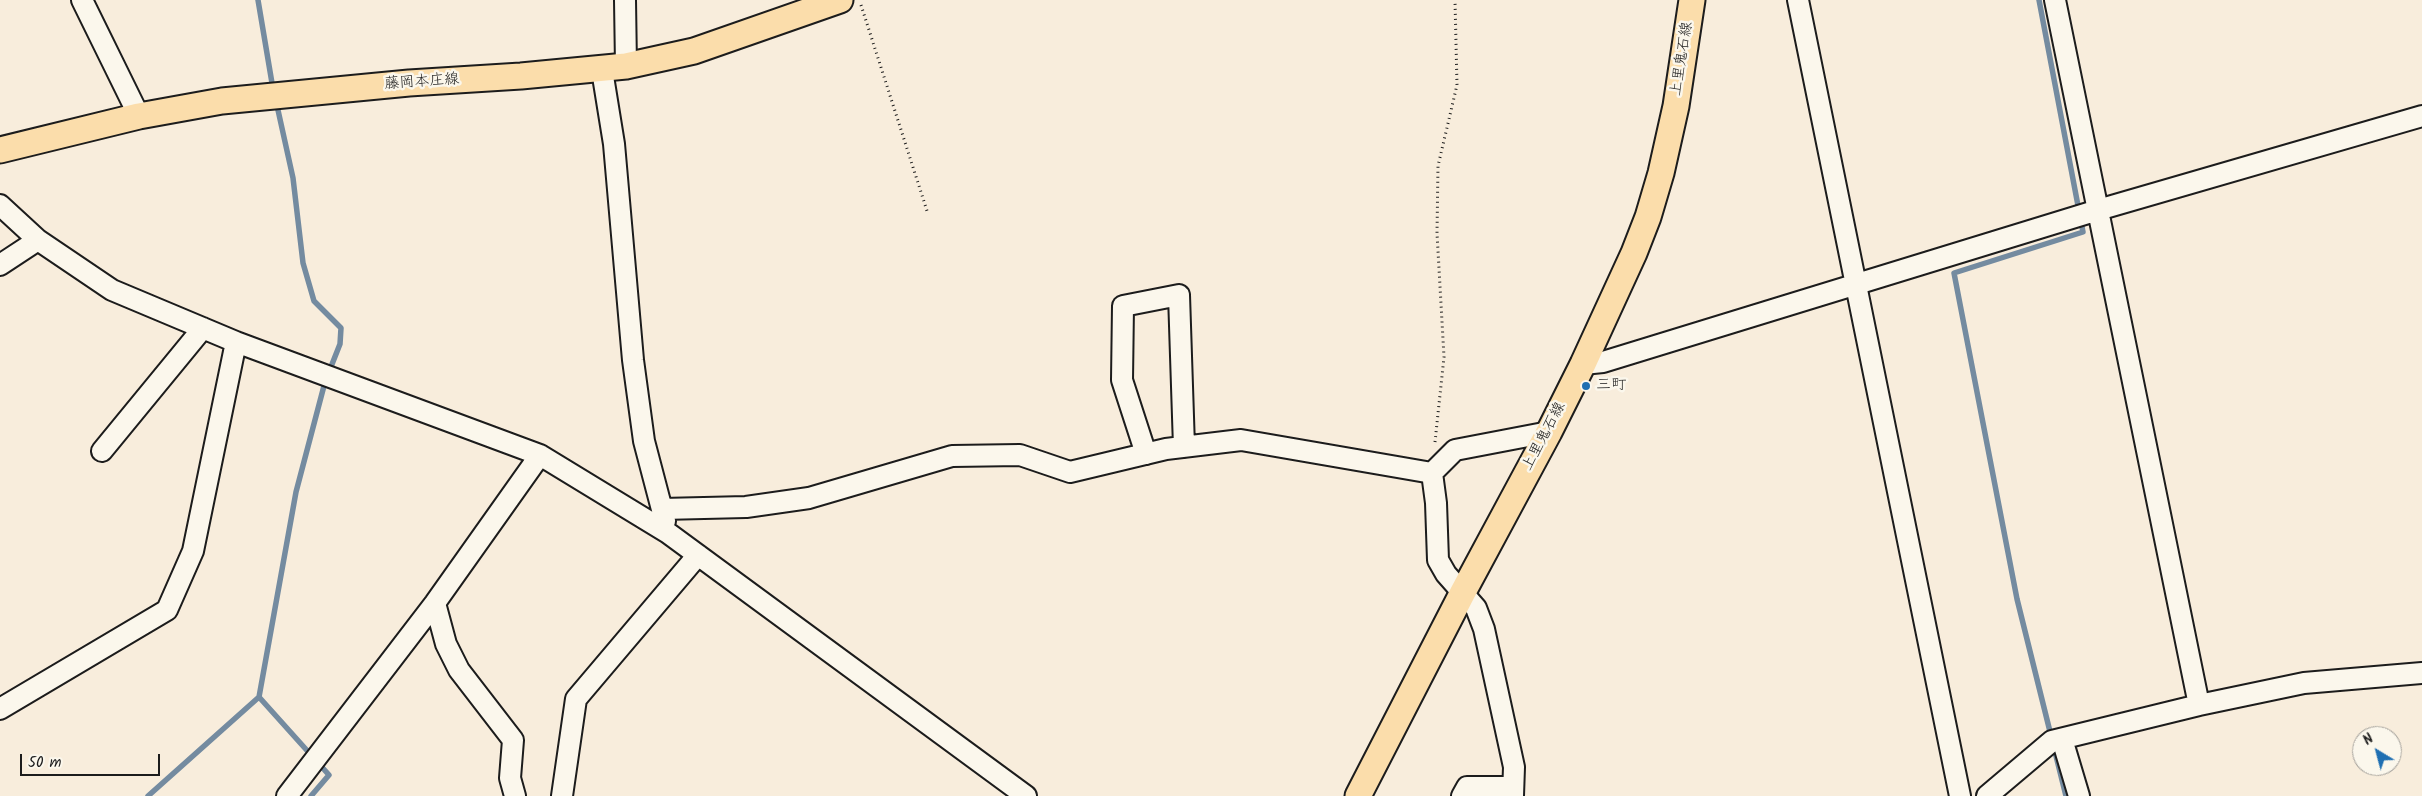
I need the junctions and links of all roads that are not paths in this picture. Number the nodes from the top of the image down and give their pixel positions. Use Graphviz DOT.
graph roads {
  1 [pos="82,0"];
  2 [pos="625,0"];
  3 [pos="840,0"];
  4 [pos="1692,0"];
  5 [pos="1798,0"];
  6 [pos="2055,0"];
  7 [pos="626,66"];
  8 [pos="602,70"];
  9 [pos="139,116"];
  10 [pos="2422,116"];
  11 [pos="0,150"];
  12 [pos="0,205"];
  13 [pos="2098,210"];
  14 [pos="38,240"];
  15 [pos="0,265"];
  16 [pos="1856,286"];
  17 [pos="203,328"];
  18 [pos="236,342"];
  19 [pos="1583,364"];
  20 [pos="1549,432"];
  21 [pos="1184,447"];
  22 [pos="102,451"];
  23 [pos="1146,454"];
  24 [pos="540,455"];
  25 [pos="1432,472"];
  26 [pos="662,509"];
  27 [pos="668,533"];
  28 [pos="698,555"];
  29 [pos="1463,592"];
  30 [pos="435,602"];
  31 [pos="2422,673"];
  32 [pos="2199,705"];
  33 [pos="0,709"];
  34 [pos="2062,739"];
  35 [pos="1513,792"];
  36 [pos="287,796"];
  37 [pos="515,796"];
  38 [pos="562,796"];
  39 [pos="1026,796"];
  40 [pos="1358,796"];
  41 [pos="1462,796"];
  42 [pos="1960,796"];
  43 [pos="1987,796"];
  44 [pos="2078,796"];
  1 -- 9 [label="street"];
  2 -- 7 [label="street"];
  3 -- 7 [label="main road, 藤岡本庄線"];
  4 -- 19 [label="main road, 上里鬼石線"];
  5 -- 16 [label="street"];
  6 -- 13 [label="street"];
  7 -- 8 [label="main road, 藤岡本庄線"];
  8 -- 9 [label="main road, 藤岡本庄線"];
  8 -- 26 [label="street"];
  9 -- 11 [label="main road, 藤岡本庄線"];
  10 -- 13 [label="street"];
  12 -- 14 [label="street"];
  13 -- 16 [label="street"];
  13 -- 32 [label="street"];
  14 -- 15 [label="street"];
  14 -- 17 [label="street"];
  16 -- 19 [label="street"];
  16 -- 42 [label="street"];
  17 -- 18 [label="street"];
  17 -- 22 [label="street"];
  18 -- 24 [label="street"];
  18 -- 33 [label="street"];
  19 -- 20 [label="main road, 上里鬼石線"];
  20 -- 25 [label="street"];
  20 -- 29 [label="main road, 上里鬼石線"];
  21 -- 23 [label="street"];
  21 -- 23 [label="street"];
  21 -- 25 [label="street"];
  23 -- 26 [label="street"];
  24 -- 27 [label="street"];
  24 -- 30 [label="street"];
  25 -- 29 [label="street"];
  26 -- 27 [label="street"];
  27 -- 28 [label="street"];
  28 -- 38 [label="street"];
  28 -- 39 [label="street"];
  29 -- 35 [label="street"];
  29 -- 40 [label="main road, 上里鬼石線"];
  30 -- 36 [label="street"];
  30 -- 37 [label="street"];
  31 -- 32 [label="street"];
  32 -- 34 [label="street"];
  34 -- 43 [label="street"];
  34 -- 44 [label="street"];
  35 -- 41 [label="street"];
}
